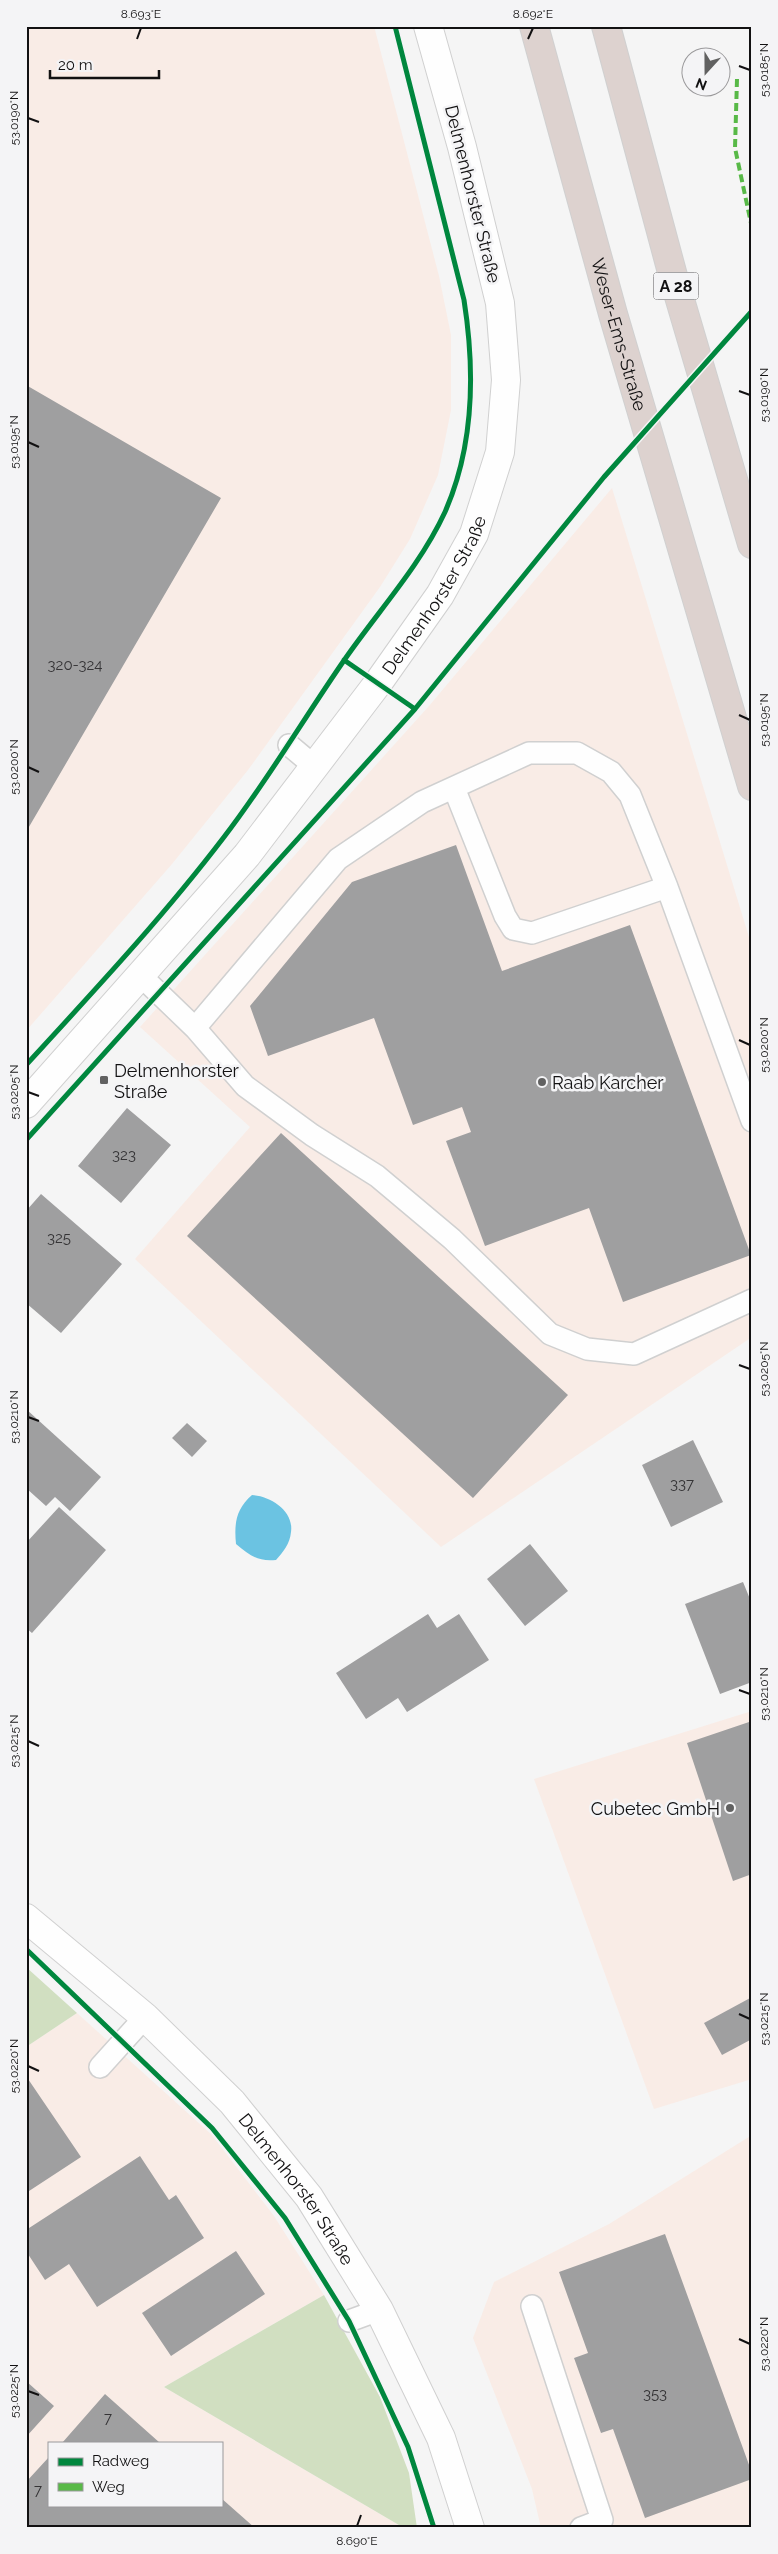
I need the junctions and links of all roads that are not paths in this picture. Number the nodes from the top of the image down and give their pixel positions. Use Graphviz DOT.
graph roads {
  1 [pos="428,26"];
  2 [pos="534,26"];
  3 [pos="606,26"];
  4 [pos="752,544"];
  5 [pos="289,746"];
  6 [pos="314,766"];
  7 [pos="752,786"];
  8 [pos="454,788"];
  9 [pos="667,887"];
  10 [pos="142,976"];
  11 [pos="195,1028"];
  12 [pos="26,1104"];
  13 [pos="752,1121"];
  14 [pos="752,1300"];
  15 [pos="26,1918"];
  16 [pos="145,2017"];
  17 [pos="100,2067"];
  18 [pos="532,2306"];
  19 [pos="379,2310"];
  20 [pos="349,2321"];
  21 [pos="470,2528"];
  22 [pos="581,2528"];
  1 -- 6 [label="street, Delmenhorster Straße"];
  2 -- 7 [label="highway, Weser-Ems-Straße"];
  3 -- 4 [label="highway, A 28"];
  5 -- 6 [label="lane"];
  6 -- 10 [label="street, Delmenhorster Straße"];
  8 -- 9 [label="lane"];
  8 -- 9 [label="lane"];
  8 -- 11 [label="lane"];
  9 -- 13 [label="lane"];
  10 -- 11 [label="lane"];
  10 -- 12 [label="street, Delmenhorster Straße"];
  11 -- 14 [label="lane"];
  15 -- 16 [label="street, Delmenhorster Straße"];
  16 -- 17 [label="lane"];
  16 -- 19 [label="street, Delmenhorster Straße"];
  18 -- 22 [label="lane"];
  19 -- 20 [label="lane"];
  19 -- 21 [label="street, Delmenhorster Straße"];
}
